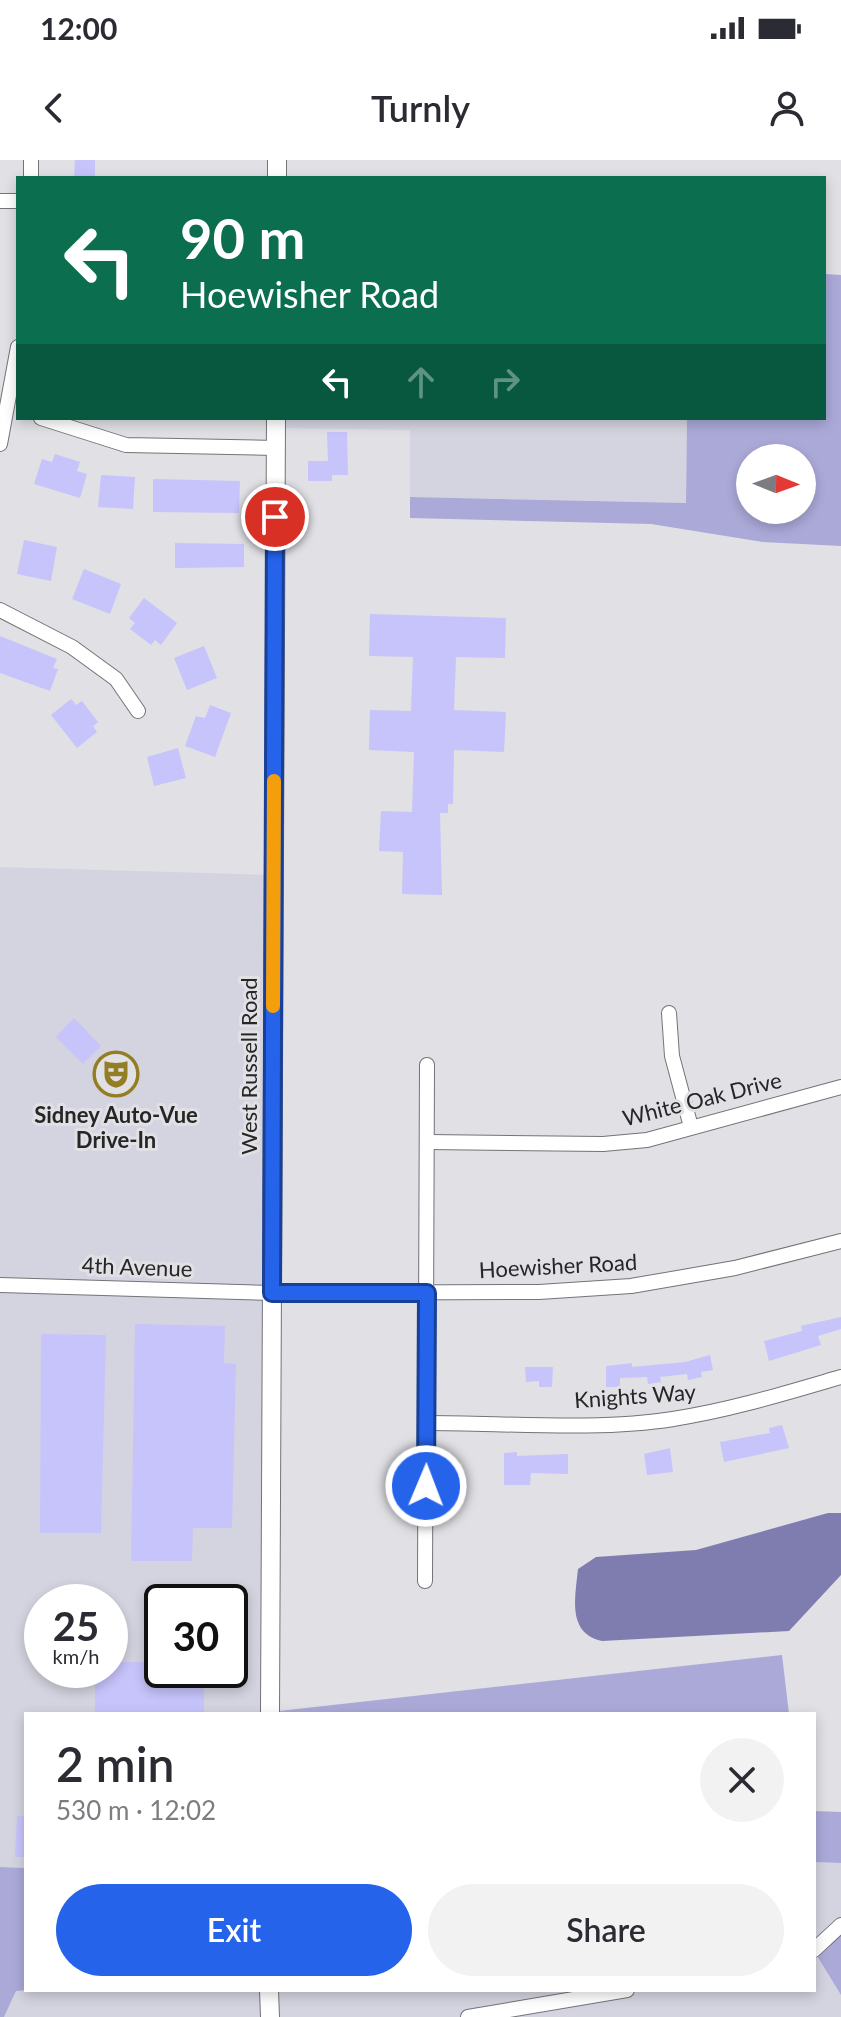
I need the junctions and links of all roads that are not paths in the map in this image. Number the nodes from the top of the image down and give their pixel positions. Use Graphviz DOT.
graph roads {
  1 [pos="16,359"];
  2 [pos="8,408"];
  3 [pos="47,420"];
  4 [pos="276,420"];
  5 [pos="0,444"];
  6 [pos="276,448"];
  7 [pos="0,610"];
  8 [pos="138,711"];
  9 [pos="669,1013"];
  10 [pos="427,1065"];
  11 [pos="841,1087"];
  12 [pos="691,1127"];
  13 [pos="428,1142"];
  14 [pos="841,1241"];
  15 [pos="0,1285"];
  16 [pos="272,1293"];
  17 [pos="427,1293"];
  18 [pos="841,1377"];
  19 [pos="427,1423"];
  20 [pos="425,1581"];
  21 [pos="270,1712"];
  22 [pos="841,1925"];
  23 [pos="816,1948"];
  24 [pos="269,1992"];
  25 [pos="615,1992"];
  26 [pos="270,2017"];
  27 [pos="468,2017"];
  1 -- 2 [label="street"];
  2 -- 5 [label="street"];
  3 -- 6 [label="street"];
  4 -- 6 [label="street, West Russell Road"];
  6 -- 16 [label="street, West Russell Road"];
  7 -- 8 [label="street"];
  9 -- 12 [label="street"];
  10 -- 13 [label="street"];
  11 -- 12 [label="street, White Oak Drive"];
  12 -- 13 [label="street, White Oak Drive"];
  13 -- 17 [label="street"];
  14 -- 17 [label="street, Hoewisher Road"];
  15 -- 16 [label="street, 4th Avenue"];
  16 -- 17 [label="street, Hoewisher Road"];
  16 -- 21 [label="street, West Russell Road"];
  17 -- 19 [label="street"];
  18 -- 19 [label="street, Knights Way"];
  19 -- 20 [label="street"];
  22 -- 23 [label="street"];
  24 -- 26 [label="street"];
  25 -- 27 [label="street"];
}
